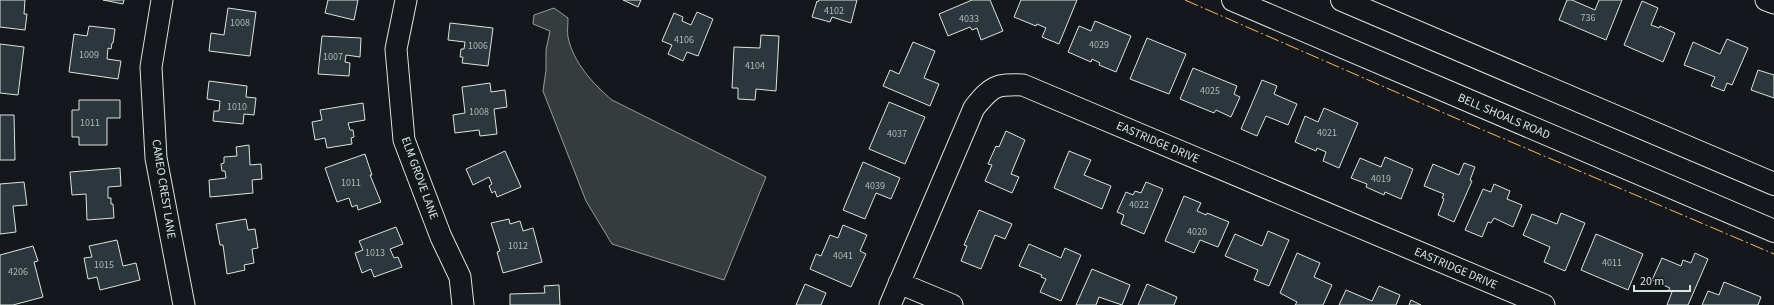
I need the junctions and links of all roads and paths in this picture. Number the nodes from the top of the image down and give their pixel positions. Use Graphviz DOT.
graph roads {
  1 [pos="162,0"];
  2 [pos="406,0"];
  3 [pos="1234,0"];
  4 [pos="1342,0"];
  5 [pos="1766,0"];
  6 [pos="1774,3"];
  7 [pos="1774,184"];
  8 [pos="1774,231"];
  9 [pos="899,283"];
  10 [pos="184,305"];
  11 [pos="462,305"];
  12 [pos="890,305"];
  13 [pos="952,305"];
  14 [pos="1544,305"];
  1 -- 10 [label="street, CAMEO CREST LANE"];
  2 -- 11 [label="street, ELM GROVE LANE"];
  3 -- 8 [label="main road, BELL SHOALS ROAD"];
  4 -- 7 [label="main road"];
  5 -- 6 [label="street"];
  9 -- 12 [label="street, EASTRIDGE DRIVE"];
  9 -- 13 [label="street"];
  9 -- 14 [label="street, EASTRIDGE DRIVE"];
}
